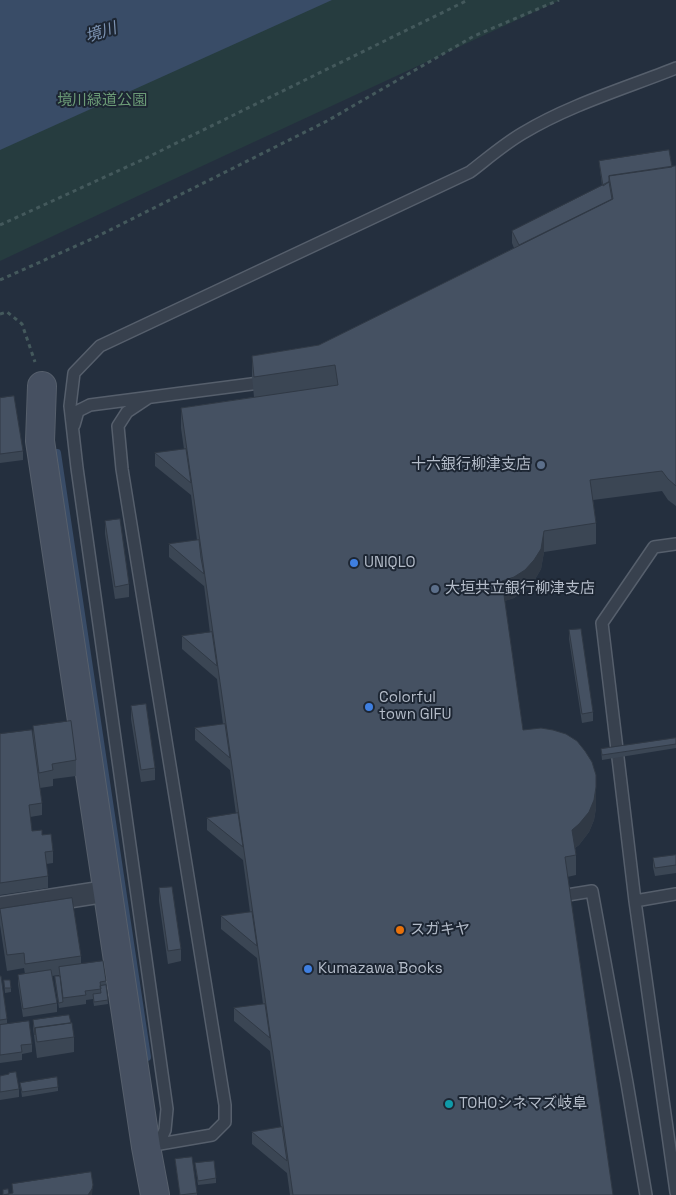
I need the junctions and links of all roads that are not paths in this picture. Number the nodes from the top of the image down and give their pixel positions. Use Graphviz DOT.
graph roads {
  1 [pos="676,68"];
  2 [pos="279,381"];
  3 [pos="42,386"];
  4 [pos="148,398"];
  5 [pos="72,429"];
  6 [pos="676,544"];
  7 [pos="108,891"];
  8 [pos="676,894"];
  9 [pos="544,899"];
  10 [pos="635,901"];
  11 [pos="0,908"];
  12 [pos="153,1145"];
  13 [pos="676,1192"];
  14 [pos="155,1195"];
  15 [pos="646,1195"];
  1 -- 5 [label="lane"];
  2 -- 4 [label="lane"];
  3 -- 7 [label="street"];
  4 -- 5 [label="lane"];
  4 -- 12 [label="lane"];
  5 -- 12 [label="lane"];
  6 -- 10 [label="lane"];
  7 -- 11 [label="street"];
  7 -- 12 [label="street"];
  8 -- 10 [label="lane"];
  9 -- 15 [label="lane"];
  10 -- 13 [label="lane"];
  12 -- 14 [label="street"];
}
